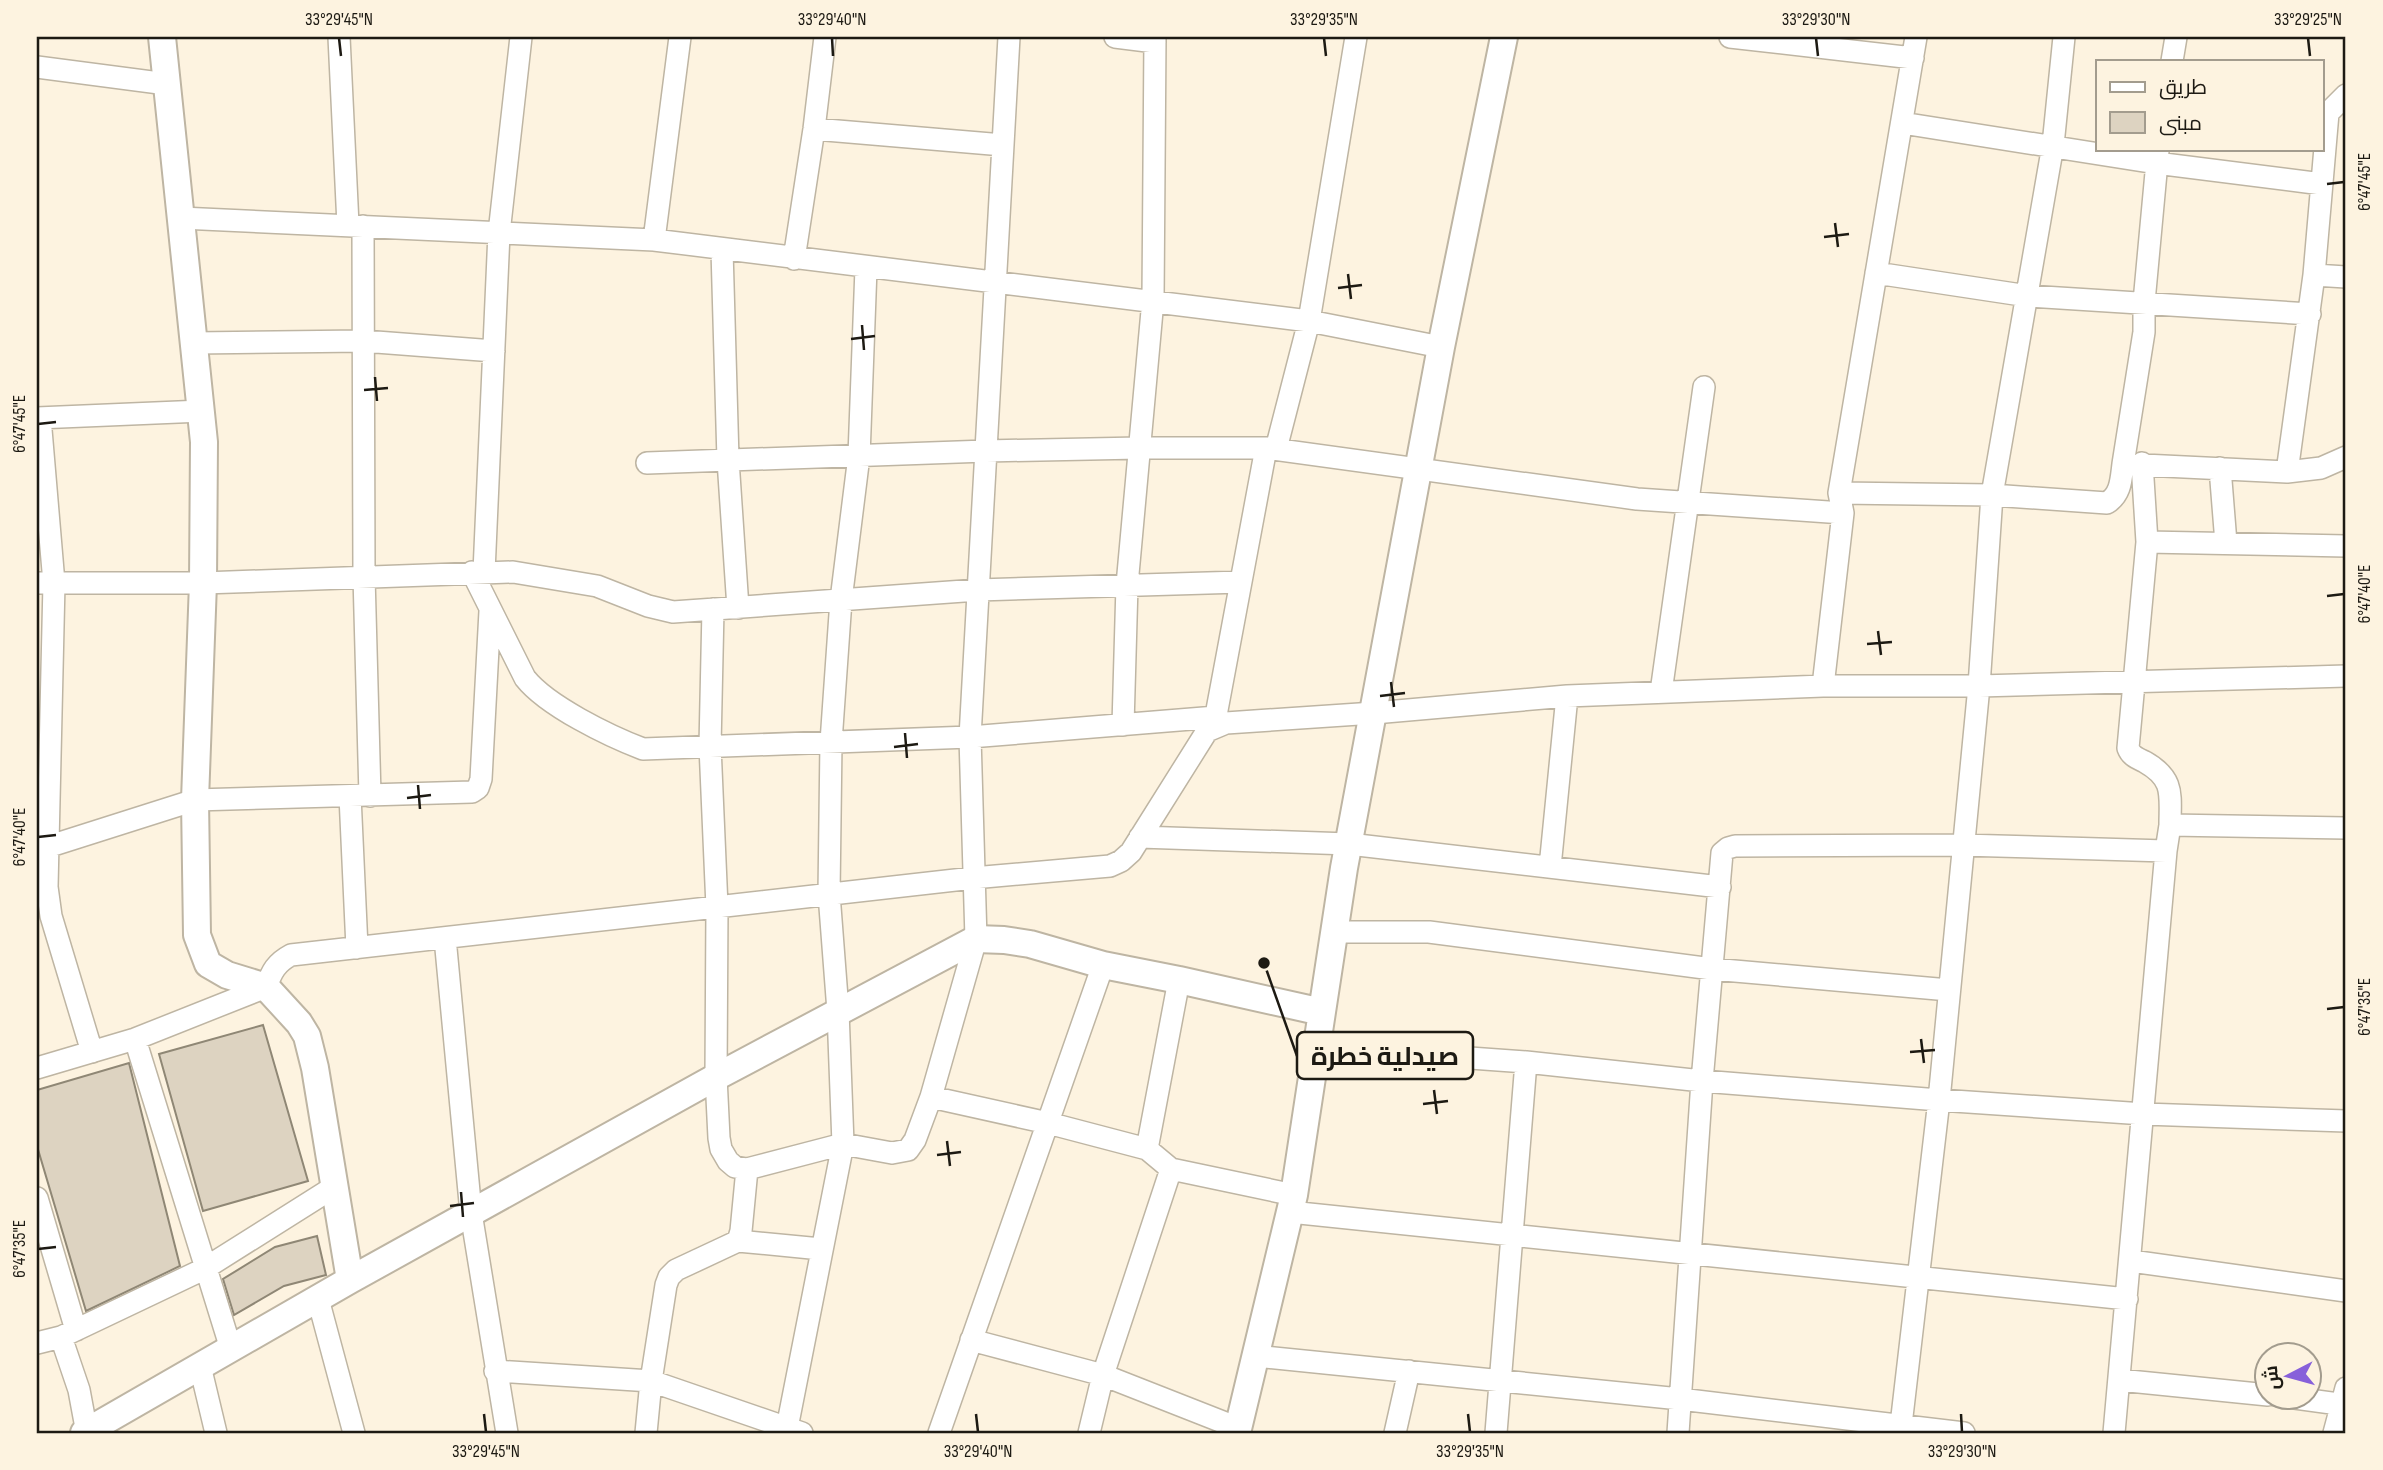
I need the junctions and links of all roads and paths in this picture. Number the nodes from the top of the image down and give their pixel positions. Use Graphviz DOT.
graph roads {
  1 [pos="162,37"];
  2 [pos="339,37"];
  3 [pos="521,37"];
  4 [pos="680,37"];
  5 [pos="825,37"];
  6 [pos="1009,37"];
  7 [pos="1115,37"];
  8 [pos="1356,37"];
  9 [pos="1504,37"];
  10 [pos="1730,37"];
  11 [pos="2064,37"];
  12 [pos="2176,37"];
  13 [pos="1778,39"];
  14 [pos="1155,40"];
  15 [pos="1914,47"];
  16 [pos="2172,60"];
  17 [pos="37,67"];
  18 [pos="167,84"];
  19 [pos="2346,95"];
  20 [pos="2337,114"];
  21 [pos="1902,123"];
  22 [pos="814,129"];
  23 [pos="1003,145"];
  24 [pos="2053,145"];
  25 [pos="2096,150"];
  26 [pos="2100,150"];
  27 [pos="2157,156"];
  28 [pos="2322,184"];
  29 [pos="181,218"];
  30 [pos="356,225"];
  31 [pos="499,233"];
  32 [pos="654,240"];
  33 [pos="722,250"];
  34 [pos="794,259"];
  35 [pos="866,268"];
  36 [pos="1876,272"];
  37 [pos="2314,275"];
  38 [pos="2346,277"];
  39 [pos="996,284"];
  40 [pos="2028,296"];
  41 [pos="1153,300"];
  42 [pos="2144,302"];
  43 [pos="2310,314"];
  44 [pos="1309,321"];
  45 [pos="363,341"];
  46 [pos="194,343"];
  47 [pos="1441,347"];
  48 [pos="494,351"];
  49 [pos="1704,387"];
  50 [pos="202,411"];
  51 [pos="38,418"];
  52 [pos="1139,448"];
  53 [pos="1271,449"];
  54 [pos="986,451"];
  55 [pos="859,456"];
  56 [pos="728,460"];
  57 [pos="2346,460"];
  58 [pos="647,463"];
  59 [pos="2133,463"];
  60 [pos="1419,468"];
  61 [pos="2220,468"];
  62 [pos="2287,472"];
  63 [pos="1992,495"];
  64 [pos="1687,502"];
  65 [pos="1841,503"];
  66 [pos="2147,542"];
  67 [pos="2227,543"];
  68 [pos="2346,546"];
  69 [pos="478,572"];
  70 [pos="364,576"];
  71 [pos="1241,582"];
  72 [pos="45,583"];
  73 [pos="203,583"];
  74 [pos="1127,585"];
  75 [pos="978,590"];
  76 [pos="841,600"];
  77 [pos="490,608"];
  78 [pos="738,608"];
  79 [pos="713,610"];
  80 [pos="2346,677"];
  81 [pos="2134,682"];
  82 [pos="1823,686"];
  83 [pos="1979,686"];
  84 [pos="1661,692"];
  85 [pos="1567,695"];
  86 [pos="1374,713"];
  87 [pos="1215,722"];
  88 [pos="1123,725"];
  89 [pos="970,737"];
  90 [pos="831,742"];
  91 [pos="710,746"];
  92 [pos="360,796"];
  93 [pos="195,800"];
  94 [pos="2170,825"];
  95 [pos="2346,828"];
  96 [pos="44,836"];
  97 [pos="1140,836"];
  98 [pos="1349,844"];
  99 [pos="1962,845"];
  100 [pos="2166,851"];
  101 [pos="1550,867"];
  102 [pos="973,878"];
  103 [pos="1720,887"];
  104 [pos="829,894"];
  105 [pos="717,907"];
  106 [pos="44,918"];
  107 [pos="1335,932"];
  108 [pos="445,938"];
  109 [pos="976,939"];
  110 [pos="357,948"];
  111 [pos="1103,965"];
  112 [pos="1712,969"];
  113 [pos="1179,980"];
  114 [pos="266,987"];
  115 [pos="1950,990"];
  116 [pos="838,1011"];
  117 [pos="1322,1012"];
  118 [pos="135,1039"];
  119 [pos="1317,1048"];
  120 [pos="92,1052"];
  121 [pos="1526,1062"];
  122 [pos="37,1068"];
  123 [pos="716,1077"];
  124 [pos="1702,1081"];
  125 [pos="931,1097"];
  126 [pos="1939,1100"];
  127 [pos="2144,1114"];
  128 [pos="2346,1121"];
  129 [pos="1048,1123"];
  130 [pos="843,1144"];
  131 [pos="1147,1149"];
  132 [pos="747,1169"];
  133 [pos="1171,1169"];
  134 [pos="334,1187"];
  135 [pos="37,1198"];
  136 [pos="1292,1203"];
  137 [pos="471,1213"];
  138 [pos="1512,1234"];
  139 [pos="738,1241"];
  140 [pos="821,1249"];
  141 [pos="1690,1255"];
  142 [pos="2131,1261"];
  143 [pos="204,1269"];
  144 [pos="1919,1279"];
  145 [pos="350,1280"];
  146 [pos="2346,1291"];
  147 [pos="318,1299"];
  148 [pos="2127,1299"];
  149 [pos="68,1334"];
  150 [pos="971,1340"];
  151 [pos="37,1343"];
  152 [pos="230,1349"];
  153 [pos="1255,1356"];
  154 [pos="200,1366"];
  155 [pos="495,1371"];
  156 [pos="1409,1371"];
  157 [pos="1103,1375"];
  158 [pos="2119,1380"];
  159 [pos="651,1381"];
  160 [pos="1501,1381"];
  161 [pos="2254,1394"];
  162 [pos="2324,1398"];
  163 [pos="1680,1399"];
  164 [pos="2345,1399"];
  165 [pos="1900,1425"];
  166 [pos="1862,1426"];
  167 [pos="1237,1431"];
  168 [pos="791,1432"];
  169 [pos="86,1433"];
  170 [pos="216,1433"];
  171 [pos="354,1433"];
  172 [pos="507,1433"];
  173 [pos="646,1433"];
  174 [pos="939,1433"];
  175 [pos="1088,1433"];
  176 [pos="1395,1433"];
  177 [pos="1496,1433"];
  178 [pos="1678,1433"];
  179 [pos="1964,1433"];
  180 [pos="2114,1433"];
  181 [pos="2334,1433"];
  1 -- 18 [label="street"];
  2 -- 30 [label="street"];
  3 -- 31 [label="street"];
  4 -- 32 [label="street"];
  5 -- 22 [label="street"];
  6 -- 23 [label="street"];
  7 -- 14 [label="street"];
  8 -- 44 [label="street"];
  9 -- 47 [label="street"];
  10 -- 13 [label="street"];
  11 -- 24 [label="street"];
  12 -- 16 [label="street"];
  13 -- 15 [label="street"];
  14 -- 41 [label="street"];
  15 -- 21 [label="street"];
  17 -- 18 [label="street"];
  18 -- 29 [label="street"];
  19 -- 20 [label="street"];
  20 -- 28 [label="street"];
  21 -- 24 [label="street"];
  21 -- 36 [label="street"];
  22 -- 23 [label="street"];
  22 -- 34 [label="street"];
  23 -- 39 [label="street"];
  24 -- 25 [label="street"];
  24 -- 40 [label="street"];
  26 -- 27 [label="street"];
  27 -- 28 [label="street"];
  27 -- 42 [label="street"];
  28 -- 37 [label="street"];
  29 -- 30 [label="street"];
  29 -- 46 [label="street"];
  30 -- 31 [label="street"];
  30 -- 45 [label="street"];
  31 -- 32 [label="street"];
  31 -- 48 [label="street"];
  32 -- 33 [label="street"];
  33 -- 34 [label="street"];
  33 -- 56 [label="street"];
  34 -- 35 [label="street"];
  35 -- 39 [label="street"];
  35 -- 55 [label="street"];
  36 -- 40 [label="street"];
  36 -- 65 [label="street"];
  37 -- 38 [label="street"];
  37 -- 43 [label="street"];
  39 -- 41 [label="street"];
  39 -- 54 [label="street"];
  40 -- 42 [label="street"];
  40 -- 63 [label="street"];
  41 -- 44 [label="street"];
  41 -- 52 [label="street"];
  42 -- 43 [label="street"];
  42 -- 59 [label="street"];
  43 -- 62 [label="street"];
  44 -- 47 [label="street"];
  44 -- 53 [label="street"];
  45 -- 46 [label="street"];
  45 -- 48 [label="street"];
  45 -- 70 [label="street"];
  46 -- 50 [label="street"];
  47 -- 60 [label="street"];
  48 -- 69 [label="street"];
  49 -- 64 [label="street"];
  50 -- 51 [label="street"];
  50 -- 73 [label="street"];
  51 -- 72 [label="street"];
  52 -- 53 [label="street"];
  52 -- 54 [label="street"];
  52 -- 74 [label="street"];
  53 -- 60 [label="street"];
  53 -- 71 [label="street"];
  54 -- 55 [label="street"];
  54 -- 75 [label="street"];
  55 -- 56 [label="street"];
  55 -- 76 [label="street"];
  56 -- 58 [label="street"];
  56 -- 78 [label="street"];
  57 -- 62 [label="street"];
  59 -- 61 [label="street"];
  59 -- 63 [label="street"];
  59 -- 66 [label="street"];
  60 -- 64 [label="street"];
  60 -- 86 [label="street"];
  61 -- 62 [label="street"];
  61 -- 67 [label="street"];
  63 -- 65 [label="street"];
  63 -- 83 [label="street"];
  64 -- 65 [label="street"];
  64 -- 84 [label="street"];
  65 -- 82 [label="street"];
  66 -- 67 [label="street"];
  66 -- 81 [label="street"];
  67 -- 68 [label="street"];
  69 -- 70 [label="street"];
  69 -- 77 [label="street"];
  69 -- 79 [label="street"];
  70 -- 73 [label="street"];
  70 -- 92 [label="street"];
  71 -- 74 [label="street"];
  71 -- 87 [label="street"];
  72 -- 73 [label="street"];
  72 -- 96 [label="street"];
  73 -- 93 [label="street"];
  74 -- 75 [label="street"];
  74 -- 88 [label="street"];
  75 -- 76 [label="street"];
  75 -- 89 [label="street"];
  76 -- 78 [label="street"];
  76 -- 90 [label="street"];
  77 -- 91 [label="street"];
  77 -- 92 [label="street"];
  78 -- 79 [label="street"];
  79 -- 91 [label="street"];
  80 -- 81 [label="street"];
  81 -- 83 [label="street"];
  81 -- 94 [label="street"];
  82 -- 83 [label="street"];
  82 -- 84 [label="street"];
  83 -- 99 [label="street"];
  84 -- 85 [label="street"];
  85 -- 86 [label="street"];
  85 -- 101 [label="street"];
  86 -- 87 [label="street"];
  86 -- 98 [label="street"];
  87 -- 88 [label="street"];
  87 -- 97 [label="street"];
  88 -- 89 [label="street"];
  89 -- 90 [label="street"];
  89 -- 102 [label="street"];
  90 -- 91 [label="street"];
  90 -- 104 [label="street"];
  91 -- 105 [label="street"];
  92 -- 93 [label="street"];
  92 -- 110 [label="street"];
  93 -- 96 [label="street"];
  93 -- 114 [label="street"];
  94 -- 95 [label="street"];
  94 -- 100 [label="street"];
  96 -- 106 [label="street"];
  97 -- 98 [label="street"];
  97 -- 102 [label="street"];
  98 -- 101 [label="street"];
  98 -- 107 [label="street"];
  99 -- 100 [label="street"];
  99 -- 103 [label="street"];
  99 -- 115 [label="street"];
  100 -- 127 [label="street"];
  101 -- 103 [label="street"];
  102 -- 104 [label="street"];
  102 -- 109 [label="street"];
  103 -- 112 [label="street"];
  104 -- 105 [label="street"];
  104 -- 116 [label="street"];
  105 -- 108 [label="street"];
  105 -- 123 [label="street"];
  106 -- 120 [label="street"];
  107 -- 112 [label="street"];
  107 -- 117 [label="street"];
  108 -- 110 [label="street"];
  108 -- 137 [label="street"];
  109 -- 111 [label="street"];
  109 -- 116 [label="street"];
  109 -- 125 [label="street"];
  110 -- 114 [label="street"];
  111 -- 113 [label="street"];
  111 -- 129 [label="street"];
  112 -- 115 [label="street"];
  112 -- 124 [label="street"];
  113 -- 117 [label="street"];
  113 -- 131 [label="street"];
  114 -- 118 [label="street"];
  114 -- 134 [label="street"];
  115 -- 126 [label="street"];
  116 -- 123 [label="street"];
  116 -- 130 [label="street"];
  117 -- 119 [label="street"];
  118 -- 120 [label="street"];
  118 -- 143 [label="street"];
  119 -- 121 [label="street"];
  119 -- 136 [label="street"];
  120 -- 122 [label="street"];
  121 -- 124 [label="street"];
  121 -- 138 [label="street"];
  123 -- 132 [label="street"];
  123 -- 137 [label="street"];
  124 -- 126 [label="street"];
  124 -- 141 [label="street"];
  125 -- 129 [label="street"];
  125 -- 130 [label="street"];
  126 -- 127 [label="street"];
  126 -- 144 [label="street"];
  127 -- 128 [label="street"];
  127 -- 142 [label="street"];
  129 -- 131 [label="street"];
  129 -- 150 [label="street"];
  130 -- 132 [label="street"];
  130 -- 140 [label="street"];
  131 -- 133 [label="street"];
  132 -- 139 [label="street"];
  133 -- 136 [label="street"];
  133 -- 157 [label="street"];
  134 -- 143 [label="street"];
  134 -- 145 [label="street"];
  135 -- 149 [label="street"];
  136 -- 138 [label="street"];
  136 -- 153 [label="street"];
  137 -- 145 [label="street"];
  137 -- 155 [label="street"];
  138 -- 141 [label="street"];
  138 -- 160 [label="street"];
  139 -- 140 [label="street"];
  139 -- 159 [label="street"];
  140 -- 168 [label="street"];
  141 -- 144 [label="street"];
  141 -- 163 [label="street"];
  142 -- 146 [label="street"];
  142 -- 148 [label="street"];
  143 -- 149 [label="street"];
  143 -- 152 [label="street"];
  144 -- 148 [label="street"];
  144 -- 165 [label="street"];
  145 -- 147 [label="street"];
  147 -- 152 [label="street"];
  147 -- 171 [label="street"];
  148 -- 158 [label="street"];
  149 -- 151 [label="street"];
  149 -- 169 [label="street"];
  150 -- 157 [label="street"];
  150 -- 174 [label="street"];
  152 -- 154 [label="street"];
  153 -- 156 [label="street"];
  153 -- 167 [label="street"];
  154 -- 169 [label="street"];
  154 -- 170 [label="street"];
  155 -- 159 [label="street"];
  155 -- 172 [label="street"];
  156 -- 160 [label="street"];
  156 -- 176 [label="street"];
  157 -- 167 [label="street"];
  157 -- 175 [label="street"];
  158 -- 161 [label="street"];
  158 -- 180 [label="street"];
  159 -- 168 [label="street"];
  159 -- 173 [label="street"];
  160 -- 163 [label="street"];
  160 -- 177 [label="street"];
  162 -- 164 [label="street"];
  163 -- 166 [label="street"];
  163 -- 178 [label="street"];
  164 -- 181 [label="street"];
  165 -- 166 [label="street"];
  165 -- 179 [label="street"];
}
